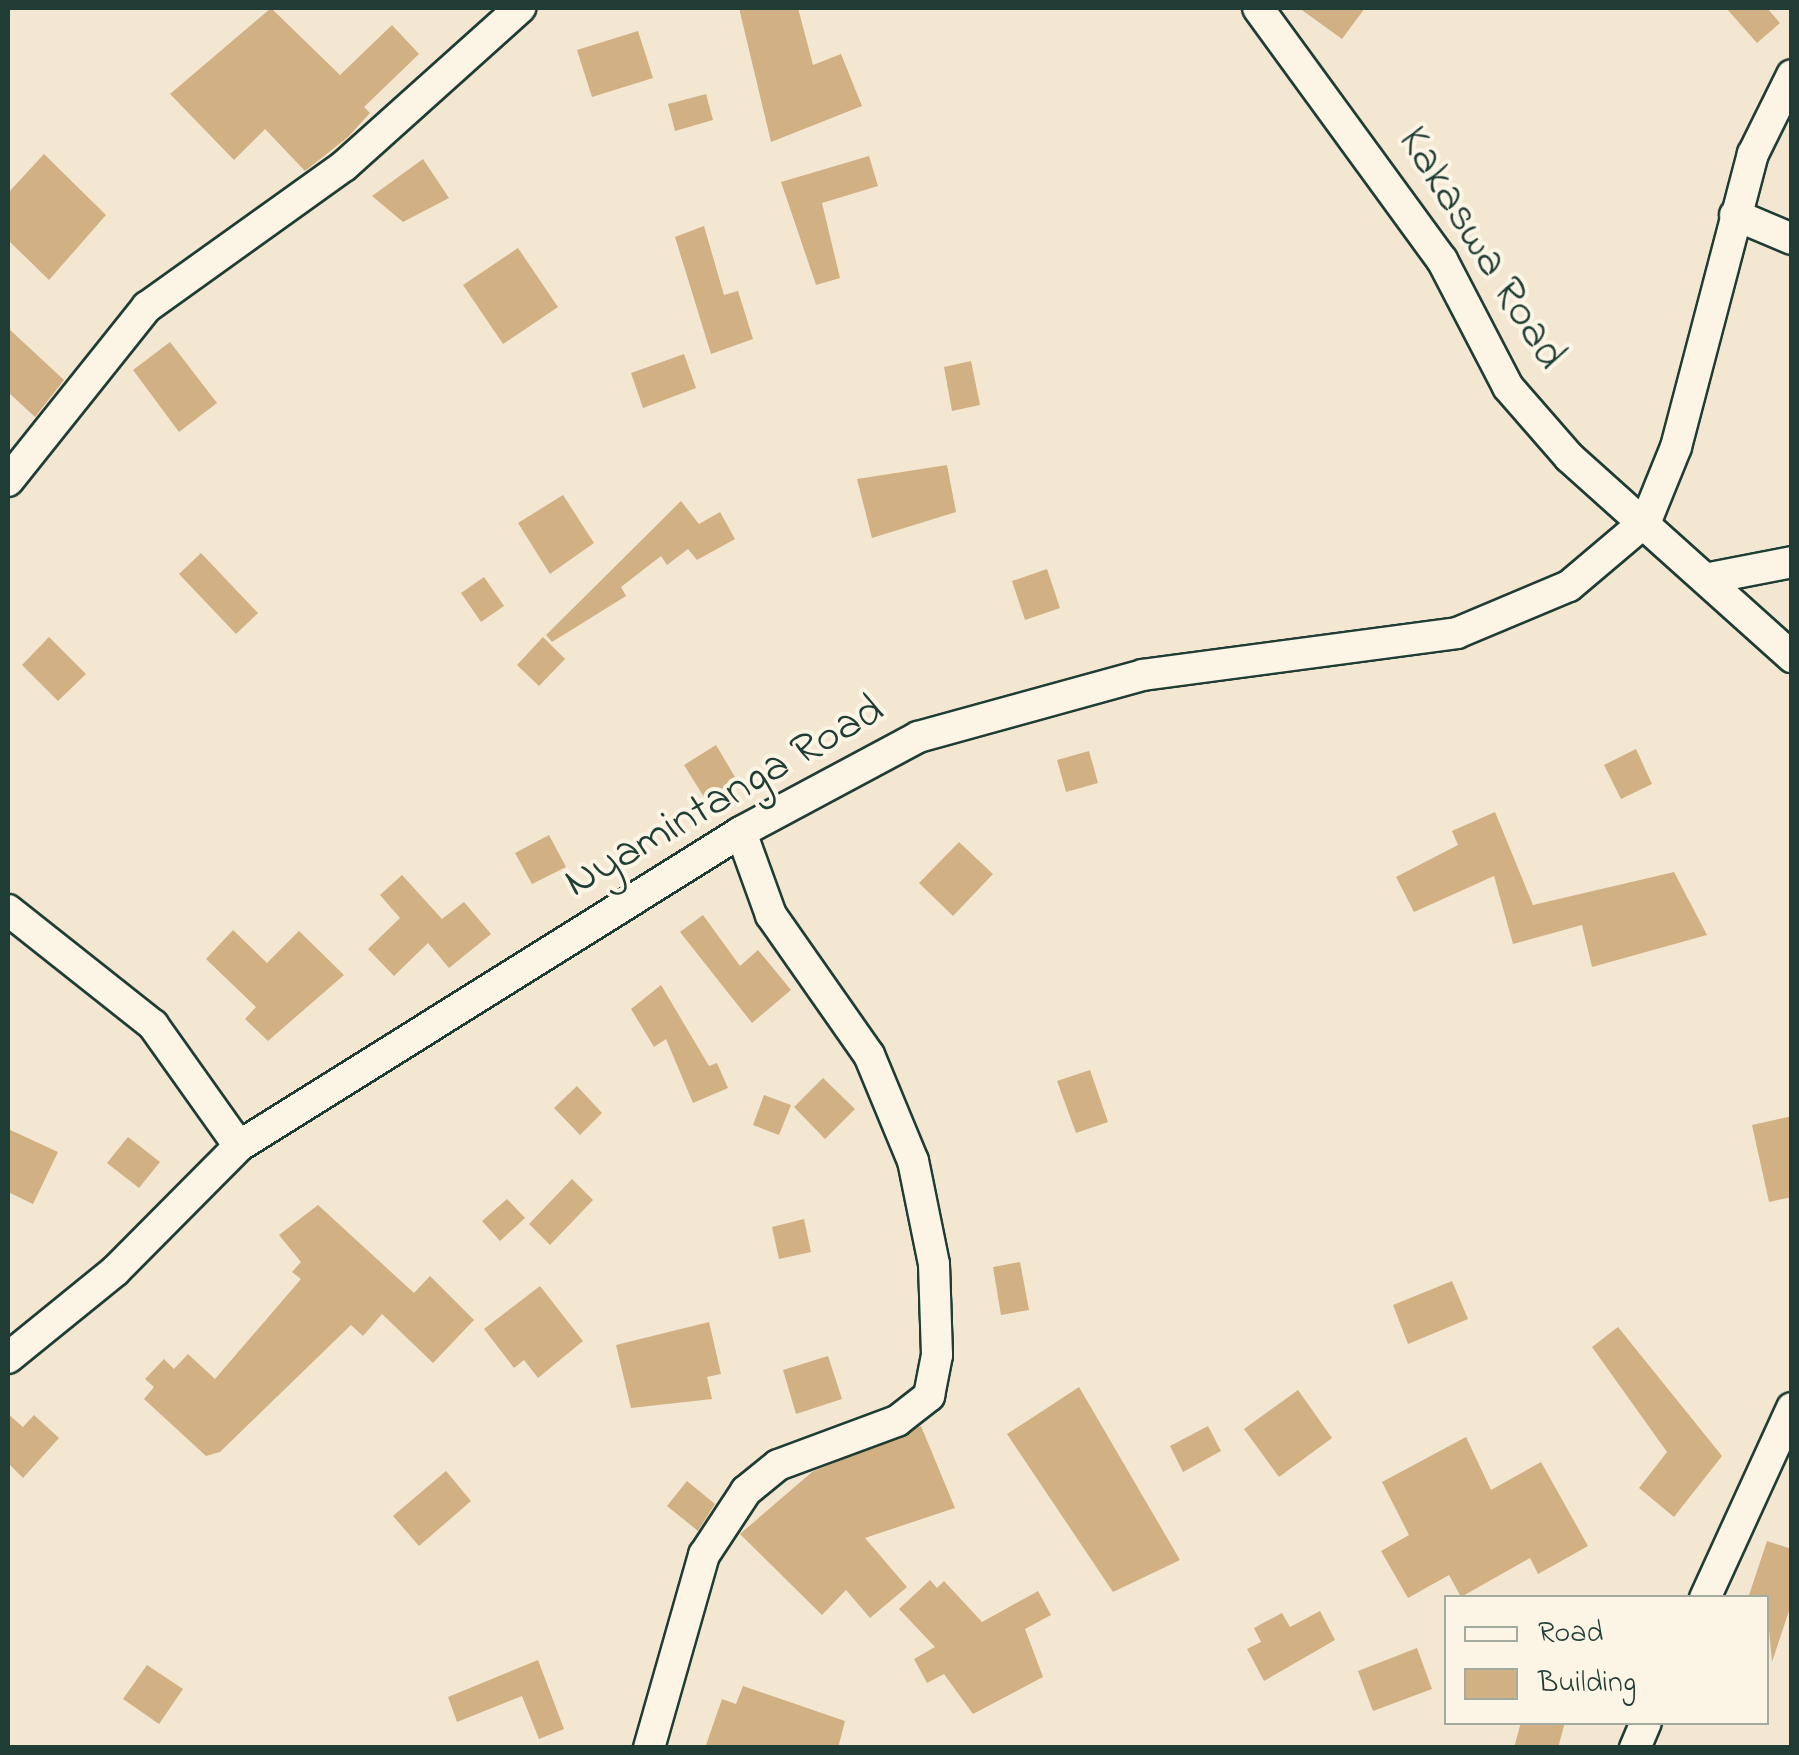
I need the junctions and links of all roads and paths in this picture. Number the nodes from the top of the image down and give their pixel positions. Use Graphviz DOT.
graph roads {
  1 [pos="520,8"];
  2 [pos="1258,8"];
  3 [pos="1792,75"];
  4 [pos="1735,215"];
  5 [pos="1792,239"];
  6 [pos="8,481"];
  7 [pos="1646,521"];
  8 [pos="1792,562"];
  9 [pos="1710,578"];
  10 [pos="1792,657"];
  11 [pos="742,832"];
  12 [pos="8,910"];
  13 [pos="239,1146"];
  14 [pos="8,1358"];
  15 [pos="1792,1408"];
  16 [pos="1705,1595"];
  17 [pos="649,1748"];
  1 -- 6 [label="street"];
  2 -- 7 [label="street, Kakaswa Road"];
  3 -- 4 [label="street"];
  4 -- 5 [label="street"];
  4 -- 7 [label="street"];
  7 -- 9 [label="street, Kakaswa Road"];
  7 -- 11 [label="street, Nyamintanga Road"];
  8 -- 9 [label="street"];
  9 -- 10 [label="street, Kakaswa Road"];
  11 -- 13 [label="street, Nyamintanga Road"];
  11 -- 17 [label="street"];
  12 -- 13 [label="street"];
  13 -- 14 [label="street, Nyamintanga Road"];
  15 -- 16 [label="street"];
}
